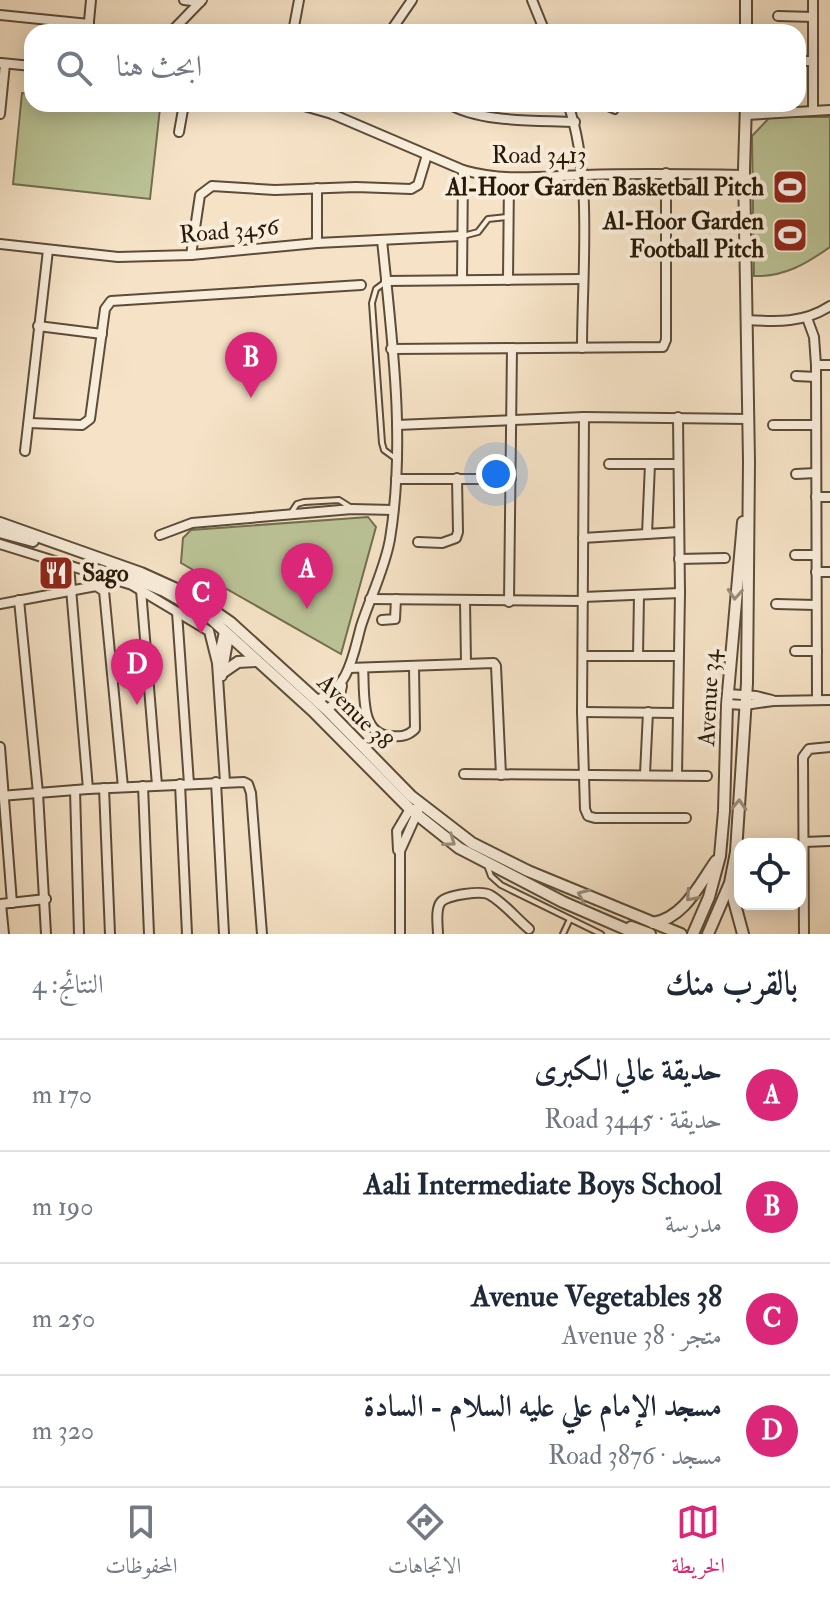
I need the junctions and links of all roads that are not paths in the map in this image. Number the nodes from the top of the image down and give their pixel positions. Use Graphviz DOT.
graph roads {
  1 [pos="91,0"];
  2 [pos="184,0"];
  3 [pos="299,0"];
  4 [pos="400,0"];
  5 [pos="532,0"];
  6 [pos="746,0"];
  7 [pos="813,0"];
  8 [pos="201,1"];
  9 [pos="412,1"];
  10 [pos="0,15"];
  11 [pos="778,16"];
  12 [pos="813,17"];
  13 [pos="61,24"];
  14 [pos="88,24"];
  15 [pos="178,24"];
  16 [pos="294,24"];
  17 [pos="396,24"];
  18 [pos="542,24"];
  19 [pos="746,24"];
  20 [pos="806,61"];
  21 [pos="813,61"];
  22 [pos="3,63"];
  23 [pos="24,65"];
  24 [pos="806,110"];
  25 [pos="813,110"];
  26 [pos="830,110"];
  27 [pos="183,112"];
  28 [pos="325,112"];
  29 [pos="468,112"];
  30 [pos="571,112"];
  31 [pos="747,112"];
  32 [pos="0,114"];
  33 [pos="332,114"];
  34 [pos="575,122"];
  35 [pos="179,132"];
  36 [pos="427,155"];
  37 [pos="463,170"];
  38 [pos="666,173"];
  39 [pos="745,174"];
  40 [pos="583,175"];
  41 [pos="509,179"];
  42 [pos="317,188"];
  43 [pos="508,217"];
  44 [pos="461,236"];
  45 [pos="382,240"];
  46 [pos="317,243"];
  47 [pos="0,244"];
  48 [pos="48,250"];
  49 [pos="191,255"];
  50 [pos="582,279"];
  51 [pos="462,280"];
  52 [pos="508,280"];
  53 [pos="386,281"];
  54 [pos="361,285"];
  55 [pos="830,306"];
  56 [pos="807,318"];
  57 [pos="747,320"];
  58 [pos="38,326"];
  59 [pos="102,334"];
  60 [pos="512,348"];
  61 [pos="582,348"];
  62 [pos="391,349"];
  63 [pos="816,365"];
  64 [pos="830,365"];
  65 [pos="796,376"];
  66 [pos="816,377"];
  67 [pos="584,417"];
  68 [pos="678,417"];
  69 [pos="749,419"];
  70 [pos="511,420"];
  71 [pos="29,423"];
  72 [pos="397,425"];
  73 [pos="773,425"];
  74 [pos="816,425"];
  75 [pos="25,451"];
  76 [pos="396,458"];
  77 [pos="749,461"];
  78 [pos="609,464"];
  79 [pos="650,464"];
  80 [pos="678,464"];
  81 [pos="816,473"];
  82 [pos="796,474"];
  83 [pos="457,478"];
  84 [pos="396,479"];
  85 [pos="511,479"];
  86 [pos="816,497"];
  87 [pos="830,497"];
  88 [pos="393,510"];
  89 [pos="0,523"];
  90 [pos="0,532"];
  91 [pos="679,532"];
  92 [pos="647,534"];
  93 [pos="160,535"];
  94 [pos="583,538"];
  95 [pos="418,542"];
  96 [pos="0,544"];
  97 [pos="795,555"];
  98 [pos="816,555"];
  99 [pos="725,558"];
  100 [pos="679,559"];
  101 [pos="70,561"];
  102 [pos="816,572"];
  103 [pos="830,572"];
  104 [pos="141,590"];
  105 [pos="72,591"];
  106 [pos="680,593"];
  107 [pos="639,595"];
  108 [pos="370,599"];
  109 [pos="396,599"];
  110 [pos="583,599"];
  111 [pos="19,600"];
  112 [pos="465,601"];
  113 [pos="509,602"];
  114 [pos="0,604"];
  115 [pos="776,604"];
  116 [pos="816,605"];
  117 [pos="177,612"];
  118 [pos="208,616"];
  119 [pos="382,620"];
  120 [pos="230,629"];
  121 [pos="795,651"];
  122 [pos="817,651"];
  123 [pos="583,656"];
  124 [pos="638,656"];
  125 [pos="678,656"];
  126 [pos="256,661"];
  127 [pos="466,663"];
  128 [pos="414,667"];
  129 [pos="220,668"];
  130 [pos="349,668"];
  131 [pos="363,668"];
  132 [pos="343,681"];
  133 [pos="728,699"];
  134 [pos="746,700"];
  135 [pos="817,700"];
  136 [pos="830,700"];
  137 [pos="314,705"];
  138 [pos="327,710"];
  139 [pos="582,712"];
  140 [pos="648,712"];
  141 [pos="677,713"];
  142 [pos="0,747"];
  143 [pos="830,747"];
  144 [pos="464,774"];
  145 [pos="645,774"];
  146 [pos="501,775"];
  147 [pos="677,775"];
  148 [pos="584,776"];
  149 [pos="707,776"];
  150 [pos="220,782"];
  151 [pos="185,784"];
  152 [pos="157,785"];
  153 [pos="143,786"];
  154 [pos="123,787"];
  155 [pos="104,788"];
  156 [pos="88,789"];
  157 [pos="75,790"];
  158 [pos="38,793"];
  159 [pos="2,796"];
  160 [pos="411,796"];
  161 [pos="415,811"];
  162 [pos="433,814"];
  163 [pos="686,818"];
  164 [pos="804,838"];
  165 [pos="830,841"];
  166 [pos="806,842"];
  167 [pos="4,854"];
  168 [pos="720,856"];
  169 [pos="487,863"];
  170 [pos="730,883"];
  171 [pos="46,899"];
  172 [pos="12,903"];
  173 [pos="0,904"];
  174 [pos="804,910"];
  175 [pos="570,919"];
  176 [pos="621,928"];
  177 [pos="529,929"];
  178 [pos="651,929"];
  179 [pos="4,934"];
  180 [pos="46,934"];
  181 [pos="79,934"];
  182 [pos="110,934"];
  183 [pos="149,934"];
  184 [pos="187,934"];
  185 [pos="224,934"];
  186 [pos="262,934"];
  187 [pos="400,934"];
  188 [pos="438,934"];
  189 [pos="563,934"];
  190 [pos="601,934"];
  191 [pos="637,934"];
  192 [pos="681,934"];
  193 [pos="693,934"];
  194 [pos="708,934"];
  195 [pos="743,934"];
  196 [pos="804,934"];
  1 -- 14 [label="street"];
  2 -- 8 [label="street"];
  3 -- 16 [label="street"];
  4 -- 9 [label="street"];
  5 -- 18 [label="street"];
  6 -- 19 [label="street"];
  7 -- 12 [label="street"];
  8 -- 15 [label="street"];
  9 -- 17 [label="street"];
  10 -- 13 [label="street"];
  11 -- 12 [label="street"];
  12 -- 21 [label="street"];
  20 -- 21 [label="street"];
  21 -- 25 [label="street"];
  22 -- 23 [label="street"];
  22 -- 32 [label="street"];
  24 -- 25 [label="street"];
  25 -- 26 [label="street"];
  27 -- 35 [label="street"];
  28 -- 33 [label="street, Road 3413"];
  29 -- 34 [label="street"];
  30 -- 34 [label="street"];
  31 -- 39 [label="street, Avenue 34"];
  33 -- 36 [label="street, Road 3413"];
  34 -- 40 [label="street"];
  36 -- 37 [label="street, Road 3413"];
  36 -- 42 [label="street"];
  37 -- 41 [label="street, Road 3413"];
  37 -- 44 [label="street"];
  38 -- 39 [label="street, Road 3413"];
  38 -- 40 [label="street, Road 3413"];
  38 -- 61 [label="street"];
  39 -- 57 [label="street, Avenue 34"];
  40 -- 41 [label="street, Road 3413"];
  40 -- 50 [label="street"];
  41 -- 43 [label="street"];
  42 -- 46 [label="street"];
  42 -- 49 [label="street"];
  43 -- 44 [label="lane"];
  43 -- 52 [label="street"];
  44 -- 45 [label="street, Road 3456"];
  44 -- 51 [label="street"];
  45 -- 46 [label="street, Road 3456"];
  45 -- 53 [label="street"];
  46 -- 49 [label="street, Road 3456"];
  47 -- 48 [label="street, Road 3456"];
  48 -- 49 [label="street, Road 3456"];
  48 -- 58 [label="street"];
  50 -- 52 [label="street"];
  50 -- 61 [label="street"];
  51 -- 52 [label="street"];
  51 -- 53 [label="street"];
  53 -- 62 [label="street"];
  53 -- 76 [label="lane"];
  54 -- 59 [label="street"];
  55 -- 56 [label="street"];
  56 -- 57 [label="street"];
  56 -- 63 [label="street"];
  57 -- 69 [label="street, Avenue 34"];
  58 -- 59 [label="street"];
  58 -- 71 [label="street"];
  59 -- 71 [label="street"];
  60 -- 61 [label="street"];
  60 -- 62 [label="street"];
  60 -- 70 [label="street"];
  62 -- 72 [label="street"];
  63 -- 64 [label="street"];
  63 -- 66 [label="street"];
  65 -- 66 [label="street"];
  66 -- 74 [label="street"];
  67 -- 68 [label="street"];
  67 -- 70 [label="street"];
  67 -- 94 [label="street"];
  68 -- 69 [label="street"];
  68 -- 80 [label="street"];
  69 -- 77 [label="street, Avenue 34"];
  70 -- 72 [label="street"];
  70 -- 85 [label="street"];
  71 -- 75 [label="street"];
  72 -- 76 [label="street"];
  73 -- 74 [label="street"];
  74 -- 81 [label="street"];
  76 -- 84 [label="street"];
  77 -- 133 [label="street, Avenue 34, one-way"];
  77 -- 134 [label="street, Avenue 34"];
  78 -- 79 [label="street"];
  79 -- 80 [label="street"];
  79 -- 92 [label="street"];
  80 -- 91 [label="street"];
  81 -- 82 [label="street"];
  81 -- 86 [label="street"];
  83 -- 84 [label="street"];
  83 -- 85 [label="street"];
  83 -- 95 [label="street"];
  84 -- 88 [label="street"];
  85 -- 113 [label="street"];
  86 -- 87 [label="street"];
  86 -- 98 [label="street"];
  88 -- 93 [label="street"];
  88 -- 108 [label="street"];
  89 -- 120 [label="street, Avenue 38"];
  90 -- 101 [label="street, Avenue 38"];
  91 -- 92 [label="street"];
  91 -- 100 [label="street"];
  92 -- 94 [label="street"];
  94 -- 110 [label="street"];
  96 -- 101 [label="street"];
  97 -- 98 [label="street"];
  98 -- 102 [label="street"];
  99 -- 100 [label="street"];
  100 -- 106 [label="street"];
  101 -- 104 [label="street"];
  101 -- 105 [label="street"];
  101 -- 118 [label="street, Avenue 38"];
  102 -- 103 [label="street"];
  102 -- 116 [label="street"];
  104 -- 117 [label="street"];
  104 -- 152 [label="street"];
  105 -- 111 [label="street"];
  105 -- 154 [label="street"];
  105 -- 156 [label="street"];
  106 -- 107 [label="street"];
  106 -- 125 [label="street"];
  107 -- 110 [label="street"];
  107 -- 124 [label="street"];
  108 -- 109 [label="street"];
  108 -- 130 [label="street"];
  109 -- 112 [label="street"];
  109 -- 119 [label="street"];
  110 -- 113 [label="street"];
  110 -- 123 [label="street"];
  111 -- 114 [label="street"];
  111 -- 158 [label="street"];
  112 -- 113 [label="street"];
  112 -- 127 [label="street"];
  115 -- 116 [label="street"];
  116 -- 122 [label="street"];
  117 -- 118 [label="street"];
  117 -- 129 [label="street"];
  117 -- 151 [label="street"];
  118 -- 120 [label="street, Avenue 38"];
  120 -- 126 [label="street, Avenue 38"];
  120 -- 129 [label="street"];
  120 -- 137 [label="street, Avenue 38"];
  121 -- 122 [label="street"];
  122 -- 135 [label="street"];
  123 -- 124 [label="street"];
  123 -- 139 [label="street"];
  124 -- 125 [label="street"];
  125 -- 141 [label="street"];
  126 -- 129 [label="street"];
  126 -- 137 [label="street, Avenue 38"];
  127 -- 128 [label="street"];
  127 -- 146 [label="street"];
  128 -- 131 [label="street"];
  128 -- 131 [label="street"];
  129 -- 150 [label="street"];
  130 -- 131 [label="street"];
  130 -- 132 [label="street"];
  132 -- 137 [label="street"];
  132 -- 138 [label="street"];
  133 -- 134 [label="street"];
  133 -- 168 [label="street, Avenue 34"];
  134 -- 135 [label="street"];
  170 -- 134 [label="street, Avenue 34, one-way"];
  135 -- 136 [label="street"];
  137 -- 138 [label="street"];
  137 -- 161 [label="street, Avenue 38"];
  138 -- 160 [label="street, Avenue 38"];
  139 -- 140 [label="street"];
  139 -- 148 [label="street"];
  140 -- 141 [label="street"];
  140 -- 145 [label="street"];
  141 -- 147 [label="street"];
  142 -- 159 [label="street"];
  143 -- 164 [label="street"];
  144 -- 146 [label="street"];
  145 -- 147 [label="street"];
  145 -- 148 [label="street"];
  146 -- 148 [label="street"];
  147 -- 149 [label="street"];
  148 -- 163 [label="street"];
  150 -- 151 [label="street"];
  150 -- 185 [label="street"];
  150 -- 186 [label="street"];
  151 -- 152 [label="street"];
  151 -- 184 [label="street"];
  152 -- 153 [label="street"];
  153 -- 154 [label="street"];
  153 -- 183 [label="street"];
  154 -- 155 [label="street"];
  155 -- 156 [label="street"];
  155 -- 182 [label="street"];
  156 -- 157 [label="street"];
  157 -- 158 [label="street"];
  157 -- 181 [label="street"];
  158 -- 159 [label="street"];
  158 -- 171 [label="street"];
  159 -- 167 [label="street"];
  160 -- 161 [label="street"];
  160 -- 162 [label="street, Avenue 38"];
  161 -- 162 [label="street"];
  161 -- 169 [label="street, Avenue 38, one-way"];
  161 -- 187 [label="street"];
  178 -- 162 [label="street, Avenue 38, one-way"];
  165 -- 166 [label="street"];
  167 -- 172 [label="street"];
  168 -- 178 [label="street, one-way"];
  168 -- 193 [label="street, Avenue 34"];
  169 -- 175 [label="lane"];
  169 -- 176 [label="street, Avenue 38"];
  170 -- 194 [label="street, Avenue 34"];
  170 -- 195 [label="street"];
  171 -- 172 [label="street"];
  171 -- 180 [label="street"];
  172 -- 173 [label="street"];
  173 -- 179 [label="street"];
  174 -- 196 [label="street"];
  175 -- 189 [label="lane"];
  175 -- 190 [label="lane"];
  176 -- 178 [label="street"];
  176 -- 191 [label="street, Avenue 38"];
  177 -- 188 [label="street"];
  178 -- 192 [label="street, Avenue 38"];
}
